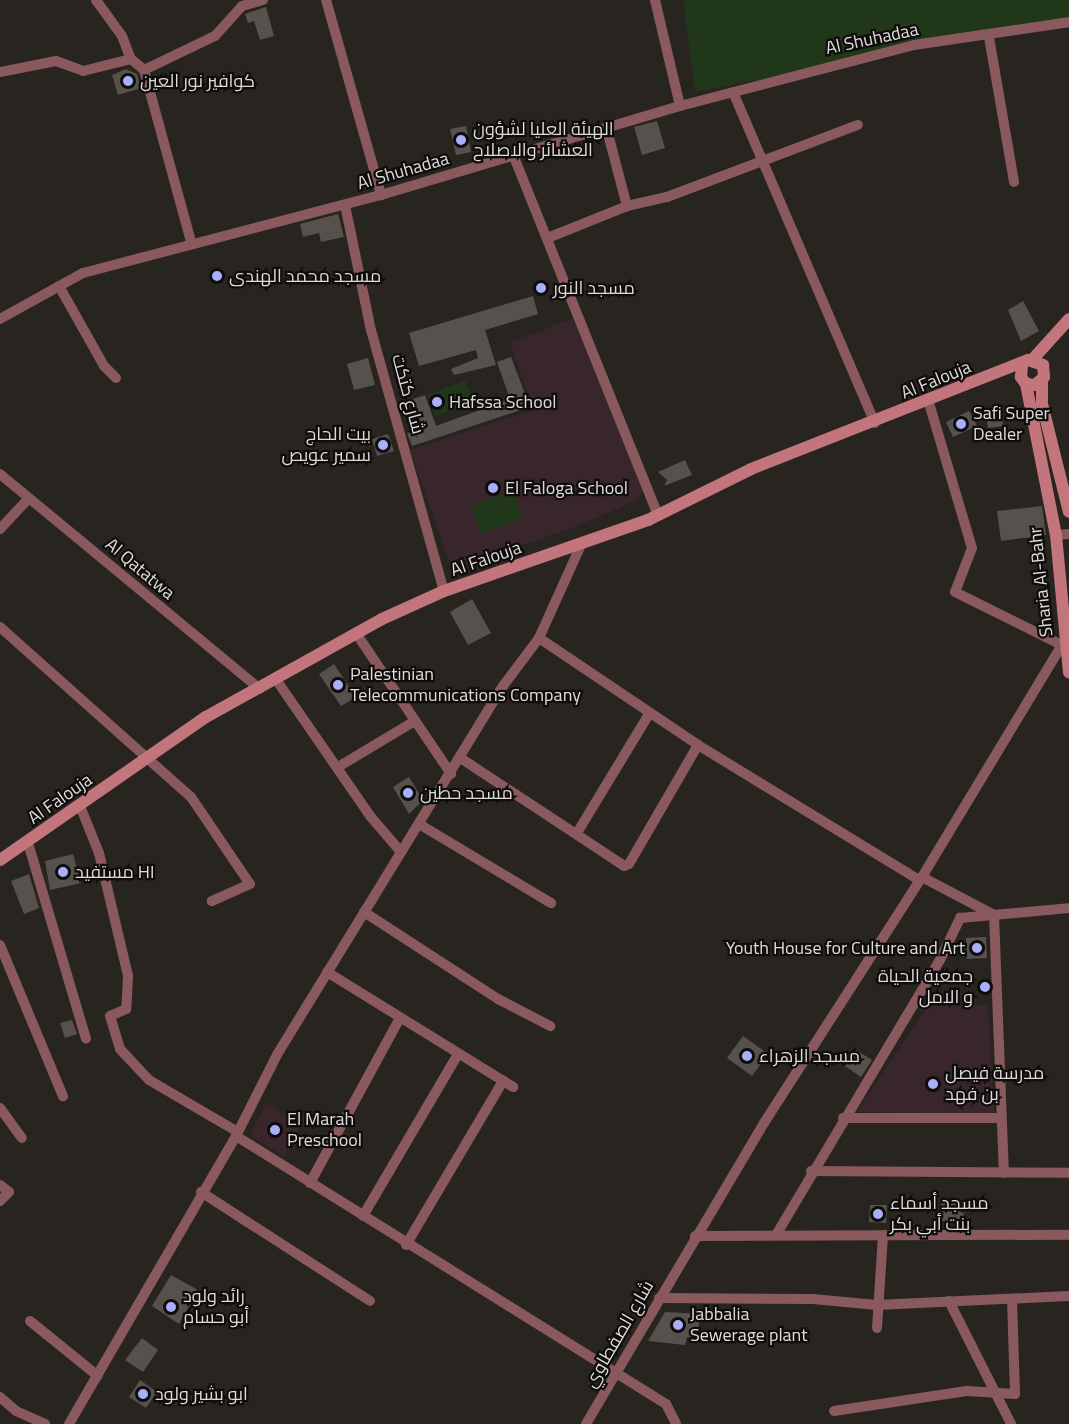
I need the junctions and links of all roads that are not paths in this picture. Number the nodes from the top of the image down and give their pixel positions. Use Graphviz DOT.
graph roads {
  1 [pos="96,0"];
  2 [pos="263,0"];
  3 [pos="326,0"];
  4 [pos="655,0"];
  5 [pos="1069,22"];
  6 [pos="989,37"];
  7 [pos="131,59"];
  8 [pos="144,70"];
  9 [pos="0,72"];
  10 [pos="733,92"];
  11 [pos="680,106"];
  12 [pos="858,125"];
  13 [pos="607,130"];
  14 [pos="514,157"];
  15 [pos="761,160"];
  16 [pos="1014,182"];
  17 [pos="381,195"];
  18 [pos="345,205"];
  19 [pos="627,206"];
  20 [pos="549,237"];
  21 [pos="191,242"];
  22 [pos="59,286"];
  23 [pos="1069,319"];
  24 [pos="0,320"];
  25 [pos="1027,363"];
  26 [pos="116,378"];
  27 [pos="1042,381"];
  28 [pos="1026,384"];
  29 [pos="929,403"];
  30 [pos="875,423"];
  31 [pos="0,474"];
  32 [pos="29,498"];
  33 [pos="1069,512"];
  34 [pos="658,515"];
  35 [pos="0,529"];
  36 [pos="1063,535"];
  37 [pos="581,545"];
  38 [pos="444,591"];
  39 [pos="1067,619"];
  40 [pos="2,632"];
  41 [pos="356,633"];
  42 [pos="539,638"];
  43 [pos="1064,645"];
  44 [pos="1069,672"];
  45 [pos="275,678"];
  46 [pos="260,689"];
  47 [pos="649,714"];
  48 [pos="415,721"];
  49 [pos="698,746"];
  50 [pos="151,756"];
  51 [pos="462,759"];
  52 [pos="338,768"];
  53 [pos="451,774"];
  54 [pos="80,806"];
  55 [pos="419,824"];
  56 [pos="578,833"];
  57 [pos="28,843"];
  58 [pos="401,852"];
  59 [pos="0,861"];
  60 [pos="920,879"];
  61 [pos="212,901"];
  62 [pos="550,903"];
  63 [pos="1069,908"];
  64 [pos="364,912"];
  65 [pos="994,915"];
  66 [pos="0,945"];
  67 [pos="327,972"];
  68 [pos="400,1018"];
  69 [pos="550,1026"];
  70 [pos="86,1039"];
  71 [pos="458,1054"];
  72 [pos="503,1081"];
  73 [pos="513,1087"];
  74 [pos="63,1096"];
  75 [pos="0,1108"];
  76 [pos="843,1118"];
  77 [pos="1000,1118"];
  78 [pos="237,1134"];
  79 [pos="22,1138"];
  80 [pos="811,1171"];
  81 [pos="1004,1173"];
  82 [pos="1069,1173"];
  83 [pos="310,1183"];
  84 [pos="0,1185"];
  85 [pos="201,1192"];
  86 [pos="0,1201"];
  87 [pos="363,1216"];
  88 [pos="776,1235"];
  89 [pos="884,1235"];
  90 [pos="1069,1235"];
  91 [pos="695,1236"];
  92 [pos="406,1245"];
  93 [pos="1069,1296"];
  94 [pos="659,1298"];
  95 [pos="1012,1300"];
  96 [pos="370,1301"];
  97 [pos="949,1302"];
  98 [pos="878,1305"];
  99 [pos="30,1321"];
  100 [pos="877,1328"];
  101 [pos="613,1375"];
  102 [pos="98,1376"];
  103 [pos="995,1394"];
  104 [pos="0,1397"];
  105 [pos="834,1412"];
  106 [pos="45,1424"];
  107 [pos="69,1424"];
  108 [pos="586,1424"];
  109 [pos="676,1424"];
  110 [pos="1011,1424"];
  1 -- 7 [label="street"];
  2 -- 8 [label="street"];
  3 -- 17 [label="street"];
  4 -- 11 [label="street"];
  5 -- 6 [label="street, Al Shuhadaa"];
  6 -- 10 [label="street, Al Shuhadaa"];
  6 -- 16 [label="street"];
  7 -- 8 [label="street"];
  7 -- 9 [label="street"];
  8 -- 21 [label="street"];
  10 -- 11 [label="street, Al Shuhadaa"];
  10 -- 15 [label="street"];
  11 -- 13 [label="street, Al Shuhadaa"];
  12 -- 15 [label="street"];
  13 -- 14 [label="street, Al Shuhadaa"];
  13 -- 19 [label="street"];
  14 -- 17 [label="street, Al Shuhadaa"];
  14 -- 20 [label="street"];
  15 -- 19 [label="street"];
  15 -- 30 [label="street"];
  17 -- 18 [label="street, Al Shuhadaa"];
  18 -- 21 [label="street, Al Shuhadaa"];
  18 -- 38 [label="street, شارع كتكت"];
  19 -- 20 [label="street"];
  20 -- 34 [label="street"];
  21 -- 22 [label="street, Al Shuhadaa"];
  22 -- 24 [label="street, Al Shuhadaa"];
  22 -- 26 [label="street"];
  23 -- 25 [label="main road"];
  25 -- 27 [label="main road"];
  25 -- 28 [label="main road, Sharia Al-Bahr"];
  25 -- 29 [label="main road, Al Falouja"];
  27 -- 28 [label="main road"];
  27 -- 33 [label="main road"];
  28 -- 36 [label="main road, Sharia Al-Bahr"];
  29 -- 30 [label="main road, Al Falouja"];
  29 -- 43 [label="street"];
  30 -- 34 [label="main road, Al Falouja"];
  31 -- 32 [label="street, Al Qatatwa"];
  32 -- 35 [label="street"];
  32 -- 46 [label="street, Al Qatatwa"];
  34 -- 37 [label="main road, Al Falouja"];
  36 -- 39 [label="main road, Sharia Al-Bahr"];
  37 -- 38 [label="main road, Al Falouja"];
  37 -- 42 [label="street"];
  38 -- 41 [label="main road, Al Falouja"];
  39 -- 43 [label="main road, Sharia Al-Bahr"];
  40 -- 50 [label="street"];
  41 -- 45 [label="main road, Al Falouja"];
  41 -- 48 [label="street"];
  42 -- 49 [label="street"];
  42 -- 51 [label="street"];
  43 -- 44 [label="main road, Sharia Al-Bahr"];
  43 -- 60 [label="street, شارع الصفطاوي"];
  45 -- 46 [label="main road, Al Falouja"];
  45 -- 52 [label="street"];
  46 -- 50 [label="main road, Al Falouja"];
  47 -- 56 [label="street"];
  48 -- 52 [label="street"];
  48 -- 53 [label="street"];
  49 -- 56 [label="street"];
  49 -- 60 [label="street"];
  50 -- 54 [label="main road, Al Falouja"];
  50 -- 61 [label="street"];
  51 -- 53 [label="street"];
  51 -- 56 [label="street"];
  52 -- 58 [label="street"];
  53 -- 55 [label="street"];
  54 -- 57 [label="main road, Al Falouja"];
  54 -- 78 [label="street"];
  55 -- 58 [label="street"];
  55 -- 62 [label="street"];
  57 -- 59 [label="main road, Al Falouja"];
  57 -- 70 [label="street"];
  58 -- 64 [label="street"];
  60 -- 65 [label="street"];
  60 -- 91 [label="street, شارع الصفطاوي"];
  63 -- 65 [label="street"];
  64 -- 67 [label="street"];
  64 -- 69 [label="street"];
  65 -- 76 [label="street"];
  65 -- 77 [label="street"];
  66 -- 74 [label="street"];
  67 -- 68 [label="street"];
  67 -- 78 [label="street"];
  68 -- 71 [label="street"];
  68 -- 83 [label="street"];
  71 -- 72 [label="street"];
  71 -- 87 [label="street"];
  72 -- 73 [label="street"];
  72 -- 92 [label="street"];
  75 -- 79 [label="street"];
  76 -- 77 [label="street"];
  76 -- 80 [label="street"];
  77 -- 81 [label="street"];
  78 -- 83 [label="street"];
  78 -- 85 [label="street"];
  80 -- 81 [label="street"];
  80 -- 88 [label="street"];
  81 -- 82 [label="street"];
  83 -- 87 [label="street"];
  84 -- 86 [label="street"];
  85 -- 96 [label="street"];
  85 -- 102 [label="street"];
  87 -- 92 [label="street"];
  88 -- 89 [label="street"];
  88 -- 91 [label="street"];
  89 -- 90 [label="street"];
  89 -- 98 [label="street"];
  91 -- 94 [label="street, شارع الصفطاوي"];
  92 -- 101 [label="street"];
  93 -- 95 [label="street"];
  94 -- 98 [label="street"];
  94 -- 101 [label="street, شارع الصفطاوي"];
  95 -- 97 [label="street"];
  95 -- 103 [label="street"];
  97 -- 98 [label="street"];
  97 -- 103 [label="street"];
  98 -- 100 [label="street"];
  99 -- 102 [label="street"];
  101 -- 108 [label="street, شارع الصفطاوي"];
  101 -- 109 [label="street"];
  102 -- 107 [label="street"];
  103 -- 105 [label="street"];
  103 -- 110 [label="street"];
  104 -- 106 [label="street"];
}
